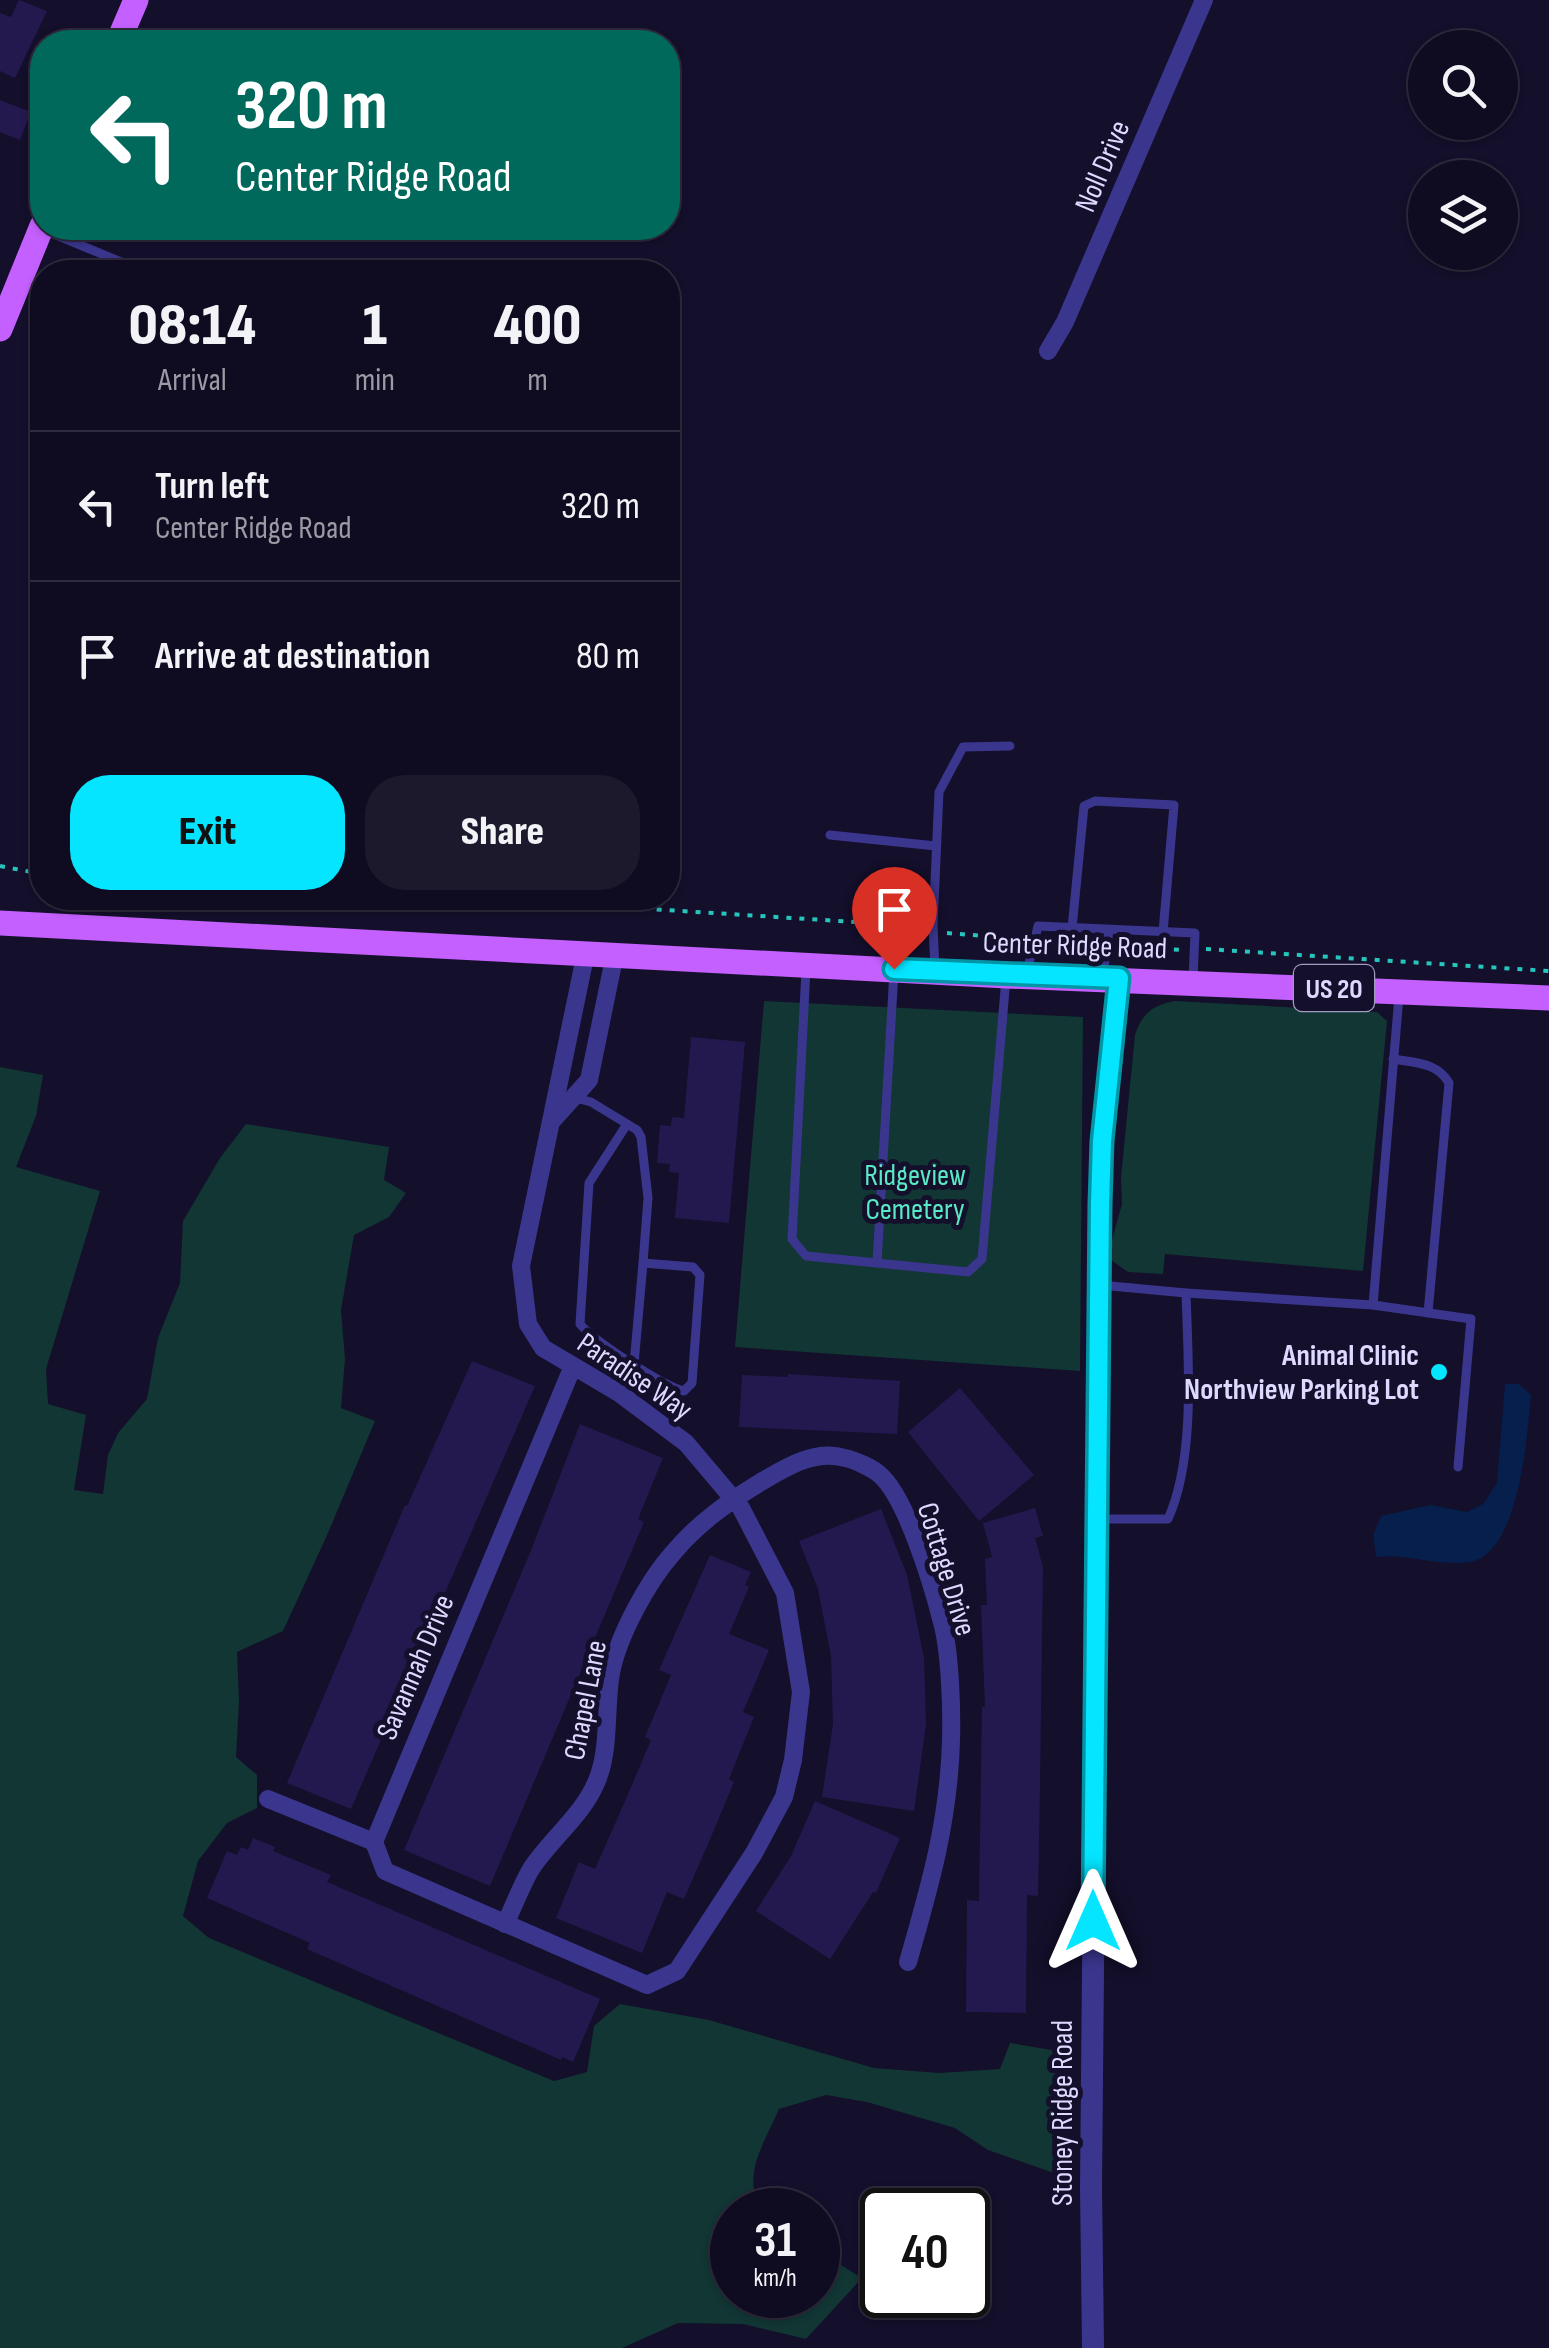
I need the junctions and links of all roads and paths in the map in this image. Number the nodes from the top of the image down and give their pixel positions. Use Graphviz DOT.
graph roads {
  1 [pos="136,0"];
  2 [pos="1204,0"];
  3 [pos="123,30"];
  4 [pos="37,240"];
  5 [pos="70,240"];
  6 [pos="116,260"];
  7 [pos="0,329"];
  8 [pos="1048,351"];
  9 [pos="1010,746"];
  10 [pos="830,835"];
  11 [pos="936,846"];
  12 [pos="0,866"];
  13 [pos="30,872"];
  14 [pos="665,910"];
  15 [pos="0,923"];
  16 [pos="933,927"];
  17 [pos="1072,928"];
  18 [pos="1109,930"];
  19 [pos="1163,932"];
  20 [pos="1035,940"];
  21 [pos="1108,945"];
  22 [pos="1194,951"];
  23 [pos="586,952"];
  24 [pos="616,954"];
  25 [pos="806,964"];
  26 [pos="894,969"];
  27 [pos="935,971"];
  28 [pos="1549,971"];
  29 [pos="1016,976"];
  30 [pos="1111,978"];
  31 [pos="1192,982"];
  32 [pos="1399,991"];
  33 [pos="1549,998"];
  34 [pos="1393,1059"];
  35 [pos="565,1096"];
  36 [pos="627,1124"];
  37 [pos="643,1263"];
  38 [pos="877,1263"];
  39 [pos="1100,1286"];
  40 [pos="1186,1292"];
  41 [pos="1373,1306"];
  42 [pos="1428,1314"];
  43 [pos="634,1364"];
  44 [pos="572,1366"];
  45 [pos="619,1392"];
  46 [pos="1458,1467"];
  47 [pos="733,1499"];
  48 [pos="1097,1518"];
  49 [pos="268,1798"];
  50 [pos="374,1842"];
  51 [pos="505,1924"];
  52 [pos="908,1962"];
  53 [pos="1093,2348"];
  1 -- 3 [label="main road"];
  2 -- 8 [label="street, Noll Drive"];
  4 -- 7 [label="main road"];
  5 -- 6 [label="lane"];
  9 -- 11 [label="lane"];
  10 -- 11 [label="lane"];
  11 -- 16 [label="lane"];
  12 -- 13 [label="path"];
  14 -- 16 [label="path"];
  15 -- 23 [label="main road, Center Ridge Road / US 20"];
  16 -- 20 [label="path"];
  16 -- 27 [label="lane"];
  17 -- 18 [label="lane"];
  17 -- 19 [label="lane"];
  17 -- 20 [label="lane"];
  18 -- 19 [label="lane"];
  18 -- 21 [label="lane"];
  19 -- 22 [label="lane"];
  20 -- 29 [label="lane"];
  21 -- 22 [label="path"];
  21 -- 30 [label="lane"];
  22 -- 28 [label="path"];
  22 -- 31 [label="lane"];
  23 -- 24 [label="main road, Center Ridge Road / US 20"];
  23 -- 35 [label="street, Paradise Way"];
  24 -- 25 [label="main road, Center Ridge Road / US 20"];
  24 -- 35 [label="street"];
  25 -- 26 [label="main road, Center Ridge Road / US 20"];
  25 -- 38 [label="lane"];
  26 -- 27 [label="main road, Center Ridge Road / US 20"];
  26 -- 38 [label="lane"];
  27 -- 29 [label="main road, Center Ridge Road / US 20"];
  29 -- 30 [label="main road, Center Ridge Road / US 20"];
  29 -- 38 [label="lane"];
  30 -- 31 [label="main road, Center Ridge Road / US 20"];
  30 -- 39 [label="street, Stoney Ridge Road"];
  31 -- 32 [label="main road, Center Ridge Road / US 20"];
  32 -- 33 [label="main road, Center Ridge Road / US 20"];
  32 -- 34 [label="lane"];
  34 -- 41 [label="lane"];
  34 -- 42 [label="lane"];
  35 -- 36 [label="lane"];
  35 -- 44 [label="street, Paradise Way"];
  36 -- 37 [label="lane"];
  36 -- 43 [label="lane"];
  37 -- 43 [label="lane"];
  37 -- 43 [label="lane"];
  39 -- 40 [label="lane"];
  39 -- 48 [label="street, Stoney Ridge Road"];
  40 -- 41 [label="lane"];
  40 -- 48 [label="lane"];
  41 -- 42 [label="lane"];
  42 -- 46 [label="lane"];
  43 -- 45 [label="lane"];
  44 -- 45 [label="street, Paradise Way"];
  44 -- 50 [label="street, Savannah Drive"];
  45 -- 47 [label="street, Paradise Way"];
  47 -- 51 [label="street, Chapel Lane"];
  47 -- 51 [label="street, Paradise Way"];
  47 -- 52 [label="street, Cottage Drive"];
  48 -- 53 [label="street, Stoney Ridge Road"];
  49 -- 50 [label="street"];
  50 -- 51 [label="street"];
}
